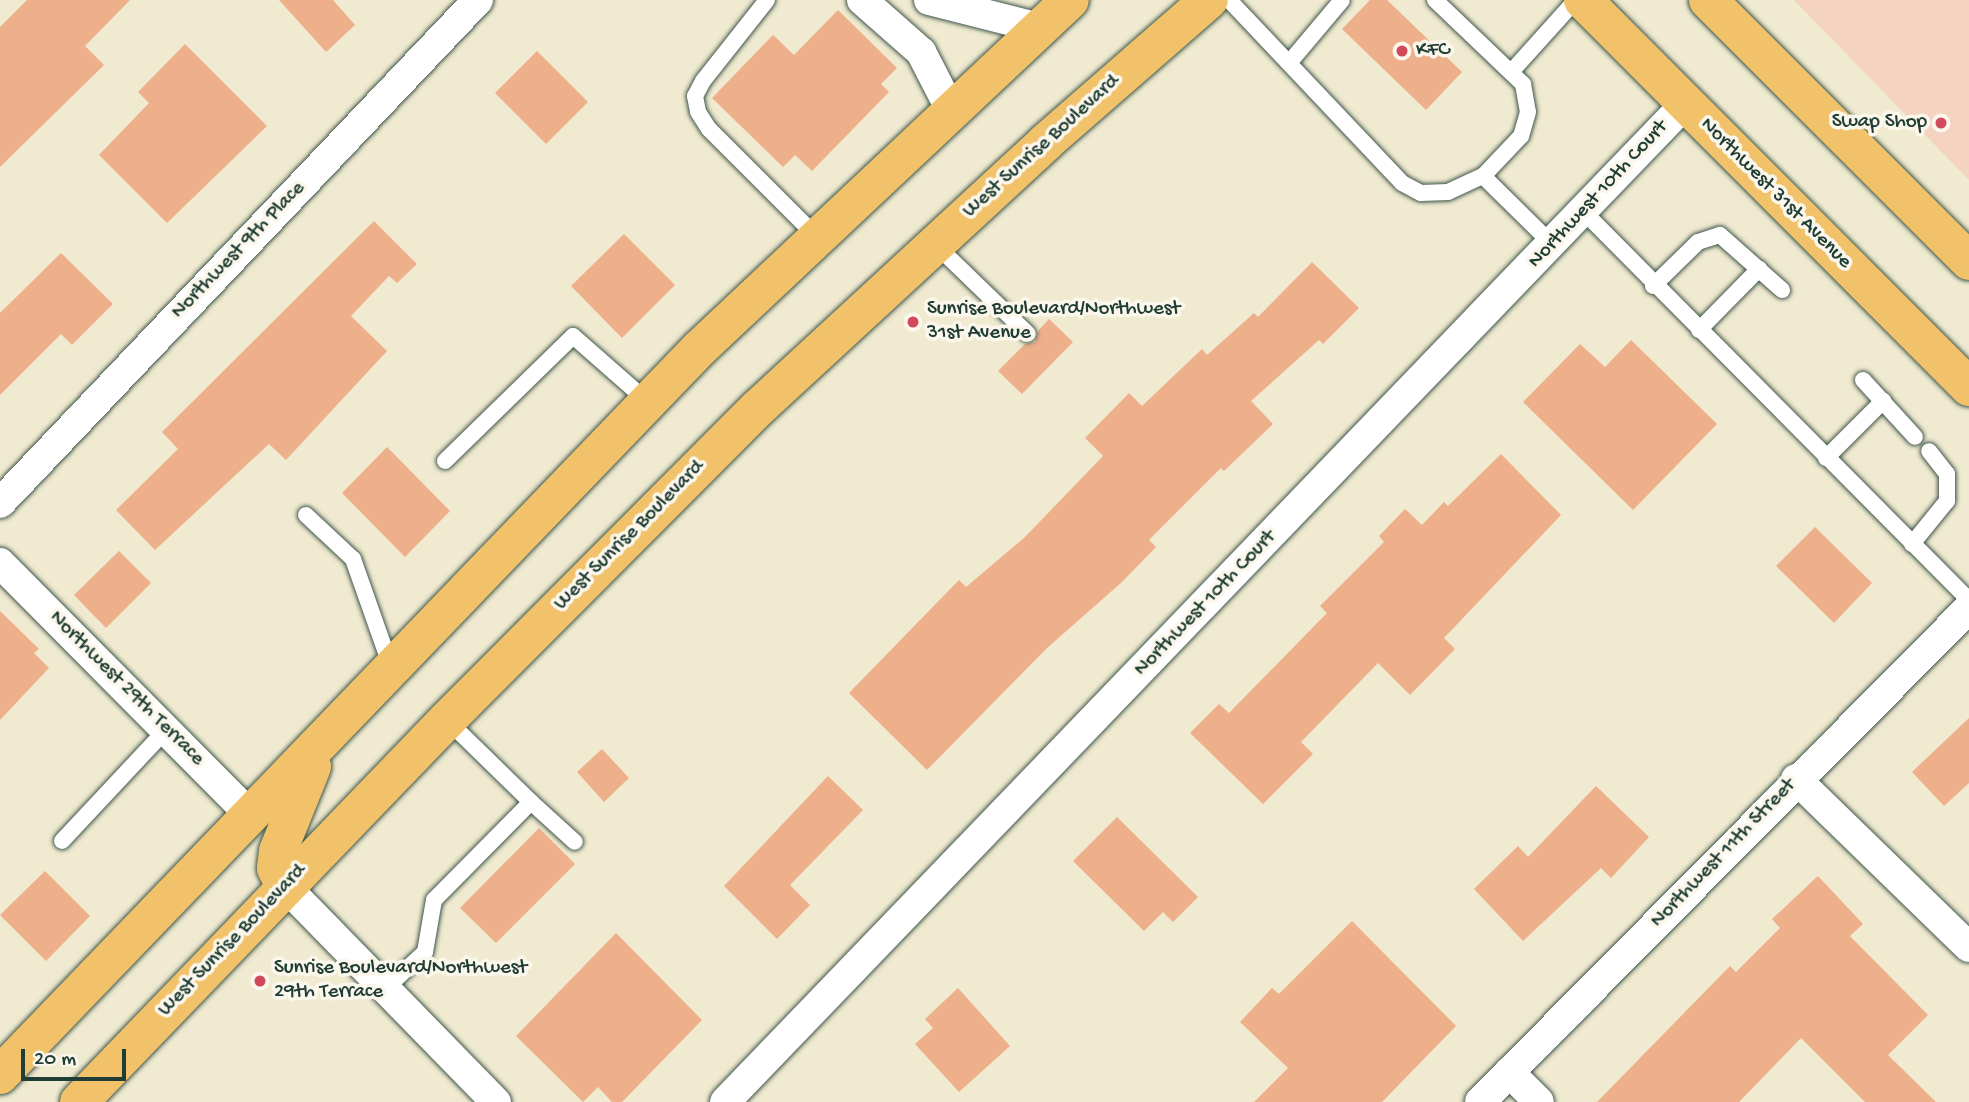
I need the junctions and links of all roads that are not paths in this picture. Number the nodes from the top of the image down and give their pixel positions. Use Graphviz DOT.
graph roads {
  1 [pos="478,0"];
  2 [pos="767,0"];
  3 [pos="862,0"];
  4 [pos="929,0"];
  5 [pos="1070,0"];
  6 [pos="1209,0"];
  7 [pos="1229,0"];
  8 [pos="1342,0"];
  9 [pos="1435,0"];
  10 [pos="1576,0"];
  11 [pos="1583,0"];
  12 [pos="1708,0"];
  13 [pos="1040,28"];
  14 [pos="1289,63"];
  15 [pos="1512,71"];
  16 [pos="1685,104"];
  17 [pos="951,110"];
  18 [pos="1483,176"];
  19 [pos="1581,209"];
  20 [pos="816,236"];
  21 [pos="934,244"];
  22 [pos="1552,244"];
  23 [pos="1969,261"];
  24 [pos="1759,269"];
  25 [pos="1653,286"];
  26 [pos="1782,290"];
  27 [pos="1699,330"];
  28 [pos="1028,334"];
  29 [pos="1863,380"];
  30 [pos="1969,387"];
  31 [pos="1883,401"];
  32 [pos="648,402"];
  33 [pos="1916,437"];
  34 [pos="1929,451"];
  35 [pos="1826,458"];
  36 [pos="445,461"];
  37 [pos="0,503"];
  38 [pos="306,515"];
  39 [pos="1912,544"];
  40 [pos="0,563"];
  41 [pos="1969,600"];
  42 [pos="1969,608"];
  43 [pos="392,669"];
  44 [pos="447,720"];
  45 [pos="166,730"];
  46 [pos="326,737"];
  47 [pos="1796,779"];
  48 [pos="531,802"];
  49 [pos="251,816"];
  50 [pos="62,841"];
  51 [pos="575,842"];
  52 [pos="285,886"];
  53 [pos="228,947"];
  54 [pos="1969,947"];
  55 [pos="384,990"];
  56 [pos="1509,1072"];
  57 [pos="0,1075"];
  58 [pos="79,1102"];
  59 [pos="496,1102"];
  60 [pos="725,1102"];
  61 [pos="1480,1102"];
  62 [pos="1539,1102"];
  1 -- 37 [label="street, Northwest 9th Place"];
  2 -- 20 [label="lane"];
  3 -- 17 [label="street"];
  4 -- 13 [label="street"];
  5 -- 13 [label="main road"];
  6 -- 21 [label="main road, West Sunrise Boulevard"];
  7 -- 14 [label="lane"];
  8 -- 14 [label="lane"];
  9 -- 15 [label="lane"];
  10 -- 15 [label="lane"];
  11 -- 16 [label="main road, Northwest 31st Avenue"];
  12 -- 23 [label="main road"];
  13 -- 17 [label="main road"];
  14 -- 18 [label="lane"];
  15 -- 18 [label="lane"];
  16 -- 19 [label="street, Northwest 10th Court"];
  16 -- 30 [label="main road, Northwest 31st Avenue"];
  17 -- 20 [label="main road"];
  18 -- 22 [label="lane"];
  19 -- 22 [label="street, Northwest 10th Court"];
  19 -- 25 [label="lane"];
  20 -- 32 [label="main road"];
  21 -- 28 [label="lane"];
  21 -- 44 [label="main road, West Sunrise Boulevard"];
  22 -- 60 [label="street, Northwest 10th Court"];
  24 -- 25 [label="lane"];
  24 -- 26 [label="lane"];
  24 -- 27 [label="lane"];
  25 -- 27 [label="lane"];
  27 -- 35 [label="lane"];
  29 -- 31 [label="lane"];
  31 -- 33 [label="lane"];
  31 -- 35 [label="lane"];
  32 -- 36 [label="lane"];
  32 -- 43 [label="main road"];
  34 -- 39 [label="lane"];
  35 -- 39 [label="lane"];
  38 -- 43 [label="lane"];
  39 -- 41 [label="lane"];
  40 -- 45 [label="street, Northwest 29th Terrace"];
  42 -- 47 [label="street, Northwest 11th Street"];
  43 -- 46 [label="main road"];
  44 -- 48 [label="lane"];
  44 -- 52 [label="main road, West Sunrise Boulevard"];
  45 -- 49 [label="street, Northwest 29th Terrace"];
  45 -- 50 [label="lane"];
  46 -- 49 [label="main road"];
  46 -- 52 [label="main road"];
  47 -- 54 [label="street"];
  47 -- 56 [label="street, Northwest 11th Street"];
  48 -- 51 [label="lane"];
  48 -- 55 [label="lane"];
  49 -- 53 [label="main road"];
  49 -- 57 [label="main road"];
  52 -- 53 [label="main road, West Sunrise Boulevard"];
  52 -- 55 [label="street"];
  53 -- 58 [label="main road, West Sunrise Boulevard"];
  55 -- 59 [label="street"];
  56 -- 61 [label="street, Northwest 11th Street"];
  56 -- 62 [label="street"];
}
